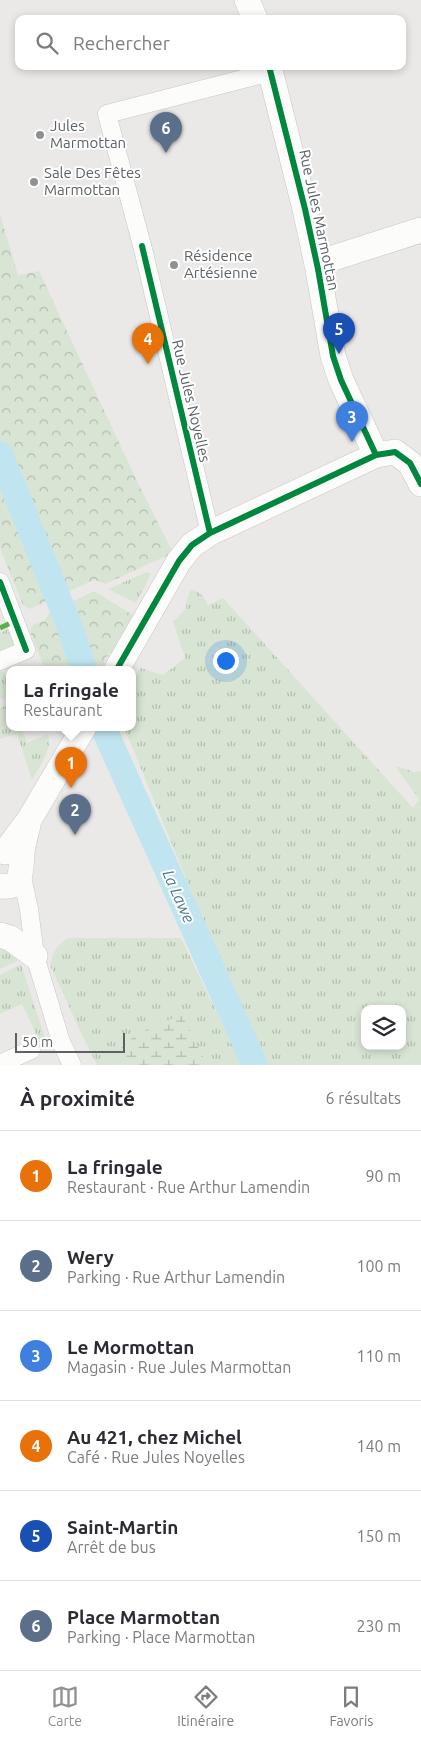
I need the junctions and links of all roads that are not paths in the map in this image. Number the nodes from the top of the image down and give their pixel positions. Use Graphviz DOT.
graph roads {
  1 [pos="247,0"];
  2 [pos="253,15"];
  3 [pos="266,70"];
  4 [pos="270,70"];
  5 [pos="305,209"];
  6 [pos="421,230"];
  7 [pos="385,241"];
  8 [pos="318,270"];
  9 [pos="323,296"];
  10 [pos="376,455"];
  11 [pos="421,484"];
  12 [pos="210,533"];
  13 [pos="0,582"];
  14 [pos="0,661"];
  15 [pos="119,666"];
  16 [pos="82,731"];
  17 [pos="6,870"];
  18 [pos="0,935"];
  19 [pos="35,956"];
  20 [pos="31,1050"];
  21 [pos="0,1064"];
  22 [pos="72,1065"];
  1 -- 2 [label="street"];
  3 -- 12 [label="street, Rue Jules Noyelles"];
  4 -- 5 [label="street, Rue Jules Marmottan"];
  5 -- 7 [label="street"];
  5 -- 8 [label="street, Rue Jules Marmottan"];
  6 -- 7 [label="street"];
  7 -- 8 [label="street"];
  7 -- 9 [label="street"];
  8 -- 9 [label="street, Rue Jules Marmottan"];
  9 -- 10 [label="street, Rue Jules Marmottan"];
  10 -- 11 [label="street"];
  10 -- 12 [label="street"];
  12 -- 15 [label="street"];
  13 -- 14 [label="street"];
  16 -- 17 [label="street"];
  17 -- 19 [label="street"];
  18 -- 19 [label="street"];
  19 -- 22 [label="street"];
  20 -- 21 [label="street"];
}
